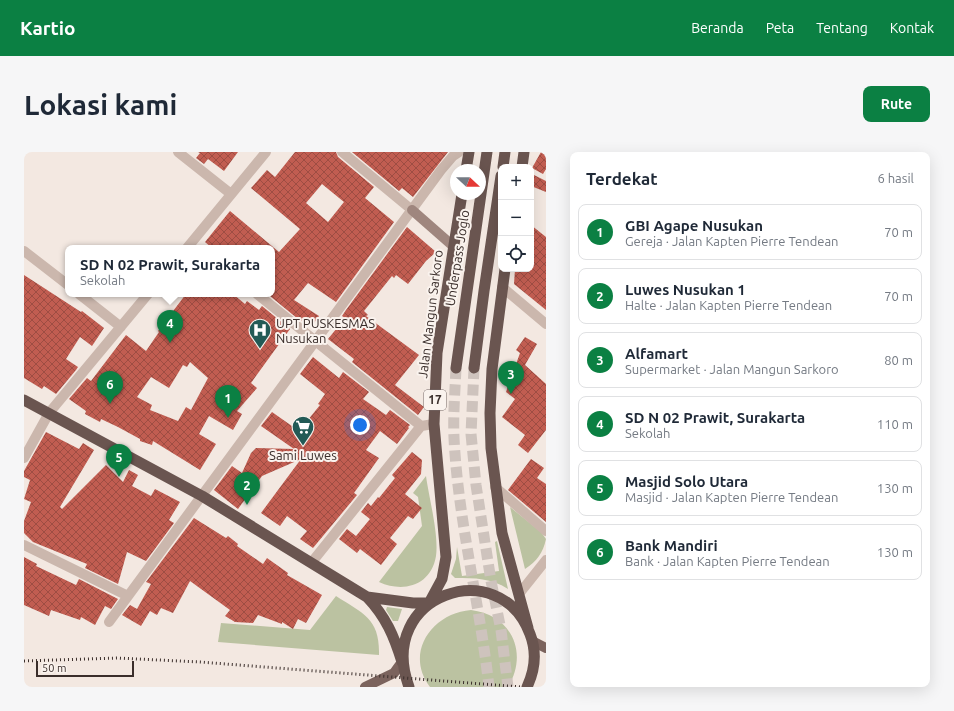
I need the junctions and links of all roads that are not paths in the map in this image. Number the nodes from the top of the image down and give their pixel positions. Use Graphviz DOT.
graph roads {
  1 [pos="178,152"];
  2 [pos="266,152"];
  3 [pos="342,152"];
  4 [pos="459,152"];
  5 [pos="469,152"];
  6 [pos="487,152"];
  7 [pos="505,152"];
  8 [pos="524,152"];
  9 [pos="467,164"];
  10 [pos="503,164"];
  11 [pos="522,164"];
  12 [pos="231,194"];
  13 [pos="498,196"];
  14 [pos="461,200"];
  15 [pos="412,210"];
  16 [pos="189,245"];
  17 [pos="453,246"];
  18 [pos="24,251"];
  19 [pos="504,272"];
  20 [pos="65,283"];
  21 [pos="502,287"];
  22 [pos="83,297"];
  23 [pos="146,297"];
  24 [pos="261,297"];
  25 [pos="546,324"];
  26 [pos="121,327"];
  27 [pos="315,341"];
  28 [pos="456,368"];
  29 [pos="474,368"];
  30 [pos="24,400"];
  31 [pos="49,413"];
  32 [pos="434,424"];
  33 [pos="421,426"];
  34 [pos="24,458"];
  35 [pos="495,487"];
  36 [pos="202,496"];
  37 [pos="546,530"];
  38 [pos="24,544"];
  39 [pos="546,560"];
  40 [pos="312,562"];
  41 [pos="519,594"];
  42 [pos="128,596"];
  43 [pos="367,597"];
  44 [pos="429,602"];
  45 [pos="109,622"];
  46 [pos="528,628"];
  47 [pos="532,640"];
  48 [pos="546,648"];
  49 [pos="402,662"];
  50 [pos="364,687"];
  51 [pos="409,687"];
  52 [pos="527,687"];
  1 -- 12 [label="street"];
  2 -- 12 [label="street"];
  3 -- 15 [label="street"];
  4 -- 15 [label="street"];
  5 -- 9 [label="highway"];
  6 -- 28 [label="highway, Underpass Joglo"];
  7 -- 10 [label="highway"];
  8 -- 11 [label="highway"];
  12 -- 16 [label="street"];
  13 -- 29 [label="highway"];
  14 -- 17 [label="highway, Jalan Mangun Sarkoro / 17"];
  15 -- 17 [label="main road"];
  15 -- 27 [label="street"];
  17 -- 32 [label="highway, Jalan Mangun Sarkoro / 17"];
  18 -- 20 [label="street"];
  19 -- 21 [label="highway, 17"];
  21 -- 25 [label="street"];
  21 -- 35 [label="highway, 17"];
  22 -- 26 [label="street"];
  23 -- 26 [label="street"];
  24 -- 27 [label="street"];
  26 -- 31 [label="street"];
  27 -- 33 [label="street"];
  27 -- 36 [label="street"];
  30 -- 31 [label="highway"];
  31 -- 34 [label="street"];
  31 -- 36 [label="highway"];
  32 -- 33 [label="street"];
  32 -- 44 [label="highway, Jalan Mangun Sarkoro / 17"];
  33 -- 40 [label="street"];
  35 -- 37 [label="street"];
  35 -- 41 [label="highway, 17"];
  36 -- 40 [label="highway"];
  36 -- 42 [label="street"];
  38 -- 42 [label="street"];
  39 -- 41 [label="street"];
  40 -- 43 [label="highway"];
  41 -- 46 [label="highway, 17"];
  42 -- 45 [label="street"];
  43 -- 44 [label="highway"];
  43 -- 49 [label="highway"];
  44 -- 46 [label="highway, 17"];
  44 -- 49 [label="highway, 17"];
  46 -- 47 [label="highway, 17"];
  47 -- 48 [label="main road"];
  47 -- 52 [label="highway, 17"];
  49 -- 50 [label="main road"];
  49 -- 51 [label="highway, 17"];
}
